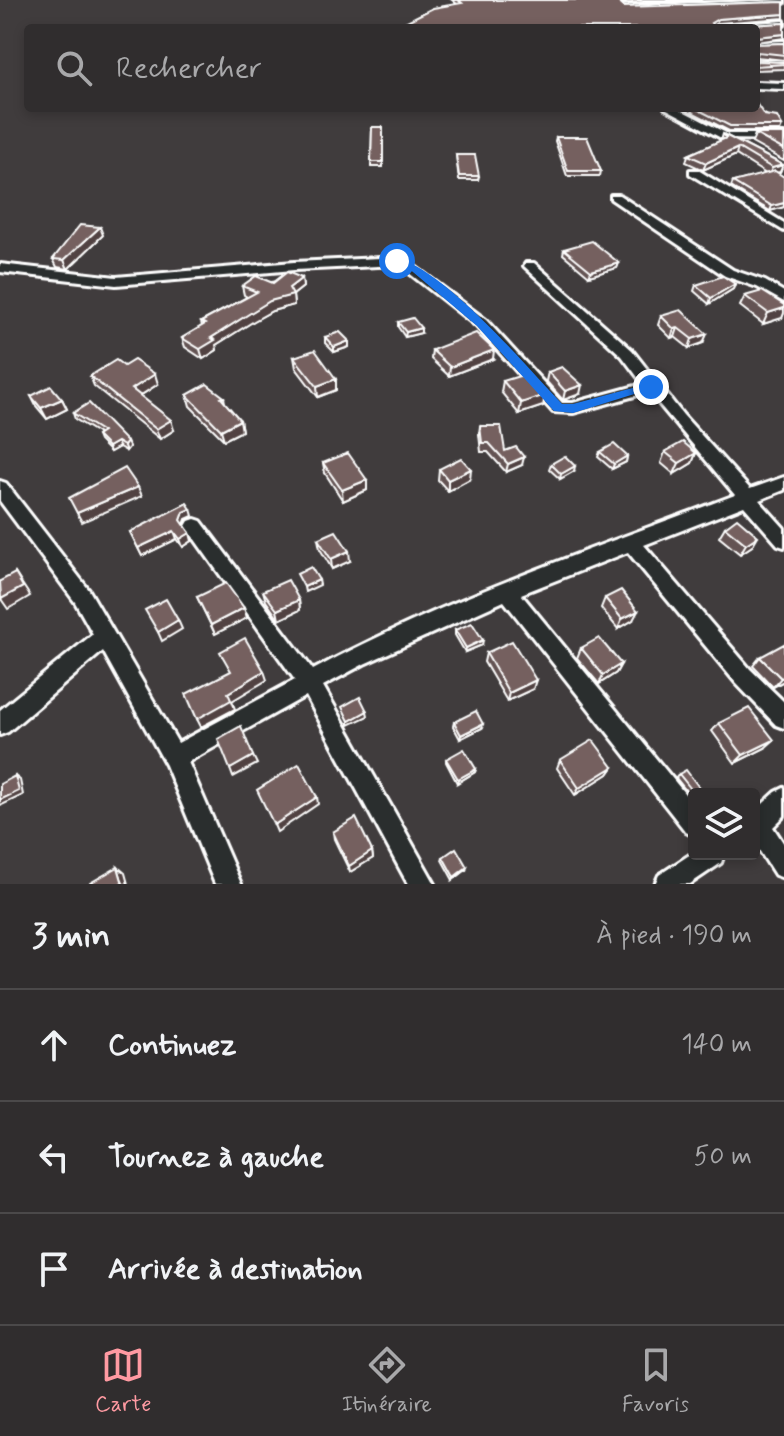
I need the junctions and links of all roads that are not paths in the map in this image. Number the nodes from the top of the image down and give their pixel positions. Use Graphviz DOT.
graph roads {
  1 [pos="784,1"];
  2 [pos="739,3"];
  3 [pos="623,6"];
  4 [pos="748,10"];
  5 [pos="757,17"];
  6 [pos="784,23"];
  7 [pos="767,24"];
  8 [pos="760,25"];
  9 [pos="784,34"];
  10 [pos="784,43"];
  11 [pos="760,44"];
  12 [pos="760,62"];
  13 [pos="784,62"];
  14 [pos="760,85"];
  15 [pos="784,86"];
  16 [pos="678,112"];
  17 [pos="726,137"];
  18 [pos="784,137"];
  19 [pos="748,150"];
  20 [pos="694,172"];
  21 [pos="615,197"];
  22 [pos="784,228"];
  23 [pos="530,266"];
  24 [pos="0,268"];
  25 [pos="784,298"];
  26 [pos="651,387"];
  27 [pos="784,483"];
  28 [pos="0,488"];
  29 [pos="746,499"];
  30 [pos="195,526"];
  31 [pos="784,540"];
  32 [pos="631,543"];
  33 [pos="507,591"];
  34 [pos="105,637"];
  35 [pos="310,683"];
  36 [pos="784,717"];
  37 [pos="0,724"];
  38 [pos="174,757"];
  39 [pos="784,800"];
  40 [pos="688,817"];
  41 [pos="760,823"];
  42 [pos="760,833"];
  43 [pos="703,860"];
  44 [pos="784,866"];
  45 [pos="228,884"];
  46 [pos="422,884"];
  47 [pos="668,884"];
  1 -- 2 [label="street"];
  2 -- 3 [label="street"];
  2 -- 4 [label="street"];
  5 -- 7 [label="street"];
  6 -- 7 [label="street"];
  7 -- 8 [label="street"];
  7 -- 9 [label="street"];
  10 -- 11 [label="street"];
  12 -- 13 [label="street"];
  14 -- 15 [label="street"];
  16 -- 17 [label="street"];
  17 -- 18 [label="street"];
  17 -- 19 [label="street"];
  20 -- 22 [label="street"];
  21 -- 25 [label="street"];
  23 -- 26 [label="street"];
  24 -- 26 [label="street"];
  26 -- 29 [label="street"];
  27 -- 29 [label="street"];
  28 -- 34 [label="street"];
  29 -- 31 [label="street"];
  29 -- 32 [label="street"];
  30 -- 35 [label="street"];
  32 -- 33 [label="street"];
  32 -- 36 [label="street"];
  33 -- 35 [label="street"];
  33 -- 40 [label="street"];
  34 -- 37 [label="street"];
  34 -- 38 [label="street"];
  35 -- 38 [label="street"];
  35 -- 46 [label="street"];
  38 -- 45 [label="street"];
  39 -- 41 [label="street"];
  42 -- 44 [label="street"];
  43 -- 47 [label="street"];
}
